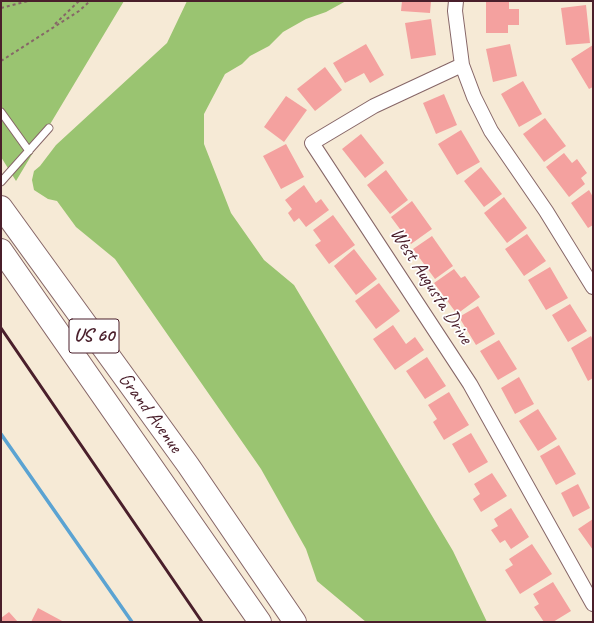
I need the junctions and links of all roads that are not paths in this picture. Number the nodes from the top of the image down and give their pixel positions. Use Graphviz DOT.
graph roads {
  1 [pos="456,1"];
  2 [pos="462,65"];
  3 [pos="1,112"];
  4 [pos="49,128"];
  5 [pos="29,151"];
  6 [pos="1,182"];
  7 [pos="1,207"];
  8 [pos="1,250"];
  9 [pos="593,287"];
  10 [pos="188,465"];
  11 [pos="163,483"];
  12 [pos="593,604"];
  13 [pos="260,622"];
  14 [pos="295,622"];
  1 -- 2 [label="street"];
  2 -- 9 [label="street"];
  2 -- 12 [label="street, West Augusta Drive"];
  3 -- 5 [label="lane"];
  4 -- 5 [label="lane"];
  5 -- 6 [label="lane"];
  7 -- 10 [label="highway, Grand Avenue / US 60"];
  8 -- 11 [label="highway, Grand Avenue / US 60"];
  10 -- 11 [label="highway"];
  10 -- 14 [label="highway, Grand Avenue / US 60"];
  11 -- 13 [label="highway, Grand Avenue / US 60"];
}
